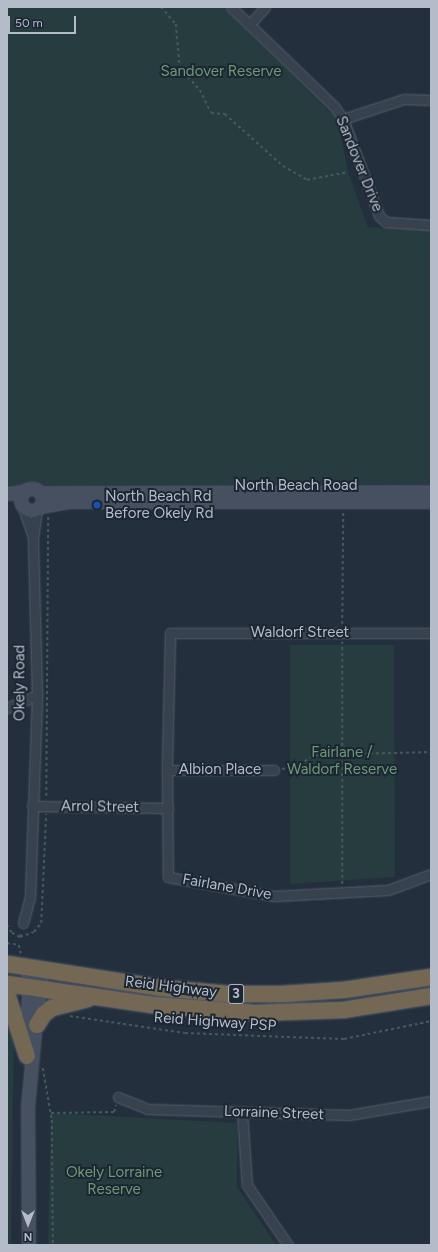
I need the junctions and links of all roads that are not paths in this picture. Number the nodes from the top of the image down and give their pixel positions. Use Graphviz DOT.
graph roads {
  1 [pos="231,7"];
  2 [pos="265,7"];
  3 [pos="249,25"];
  4 [pos="431,100"];
  5 [pos="343,119"];
  6 [pos="431,225"];
  7 [pos="431,492"];
  8 [pos="41,493"];
  9 [pos="7,494"];
  10 [pos="23,501"];
  11 [pos="7,502"];
  12 [pos="431,502"];
  13 [pos="43,510"];
  14 [pos="33,538"];
  15 [pos="170,633"];
  16 [pos="431,633"];
  17 [pos="37,695"];
  18 [pos="7,708"];
  19 [pos="167,770"];
  20 [pos="274,770"];
  21 [pos="32,806"];
  22 [pos="168,808"];
  23 [pos="431,874"];
  24 [pos="24,922"];
  25 [pos="7,964"];
  26 [pos="35,969"];
  27 [pos="431,977"];
  28 [pos="7,984"];
  29 [pos="34,988"];
  30 [pos="7,994"];
  31 [pos="431,996"];
  32 [pos="94,997"];
  33 [pos="37,1026"];
  34 [pos="27,1056"];
  35 [pos="30,1074"];
  36 [pos="118,1097"];
  37 [pos="431,1101"];
  38 [pos="242,1112"];
  39 [pos="29,1245"];
  40 [pos="288,1245"];
  1 -- 3 [label="street, Sandover Drive"];
  2 -- 3 [label="street"];
  3 -- 5 [label="street, Sandover Drive"];
  4 -- 5 [label="street"];
  5 -- 6 [label="street, Sandover Drive"];
  7 -- 8 [label="main road, North Beach Road"];
  8 -- 10 [label="main road"];
  8 -- 13 [label="main road"];
  9 -- 10 [label="main road"];
  10 -- 11 [label="main road"];
  10 -- 13 [label="main road"];
  10 -- 14 [label="street, Okely Road"];
  12 -- 13 [label="main road, North Beach Road"];
  13 -- 14 [label="street, Okely Road"];
  14 -- 17 [label="street, Okely Road"];
  15 -- 16 [label="street, Waldorf Street"];
  15 -- 19 [label="street, Fairlane Drive"];
  17 -- 18 [label="street"];
  17 -- 21 [label="street, Okely Road"];
  19 -- 20 [label="street, Albion Place"];
  19 -- 22 [label="street, Fairlane Drive"];
  21 -- 22 [label="street, Arrol Street"];
  21 -- 24 [label="street, Okely Road"];
  22 -- 23 [label="street, Fairlane Drive"];
  25 -- 26 [label="highway, Reid Highway / 3"];
  26 -- 27 [label="highway, Reid Highway / 3"];
  26 -- 29 [label="main road"];
  28 -- 29 [label="highway, Reid Highway / 3"];
  29 -- 32 [label="highway, Reid Highway / 3"];
  29 -- 33 [label="main road"];
  29 -- 34 [label="main road"];
  30 -- 34 [label="highway"];
  31 -- 32 [label="highway, Reid Highway / 3"];
  32 -- 33 [label="highway"];
  33 -- 35 [label="main road"];
  34 -- 35 [label="main road"];
  35 -- 39 [label="main road"];
  36 -- 38 [label="street, Lorraine Street"];
  37 -- 38 [label="street, Lorraine Street"];
  38 -- 40 [label="street"];
}
